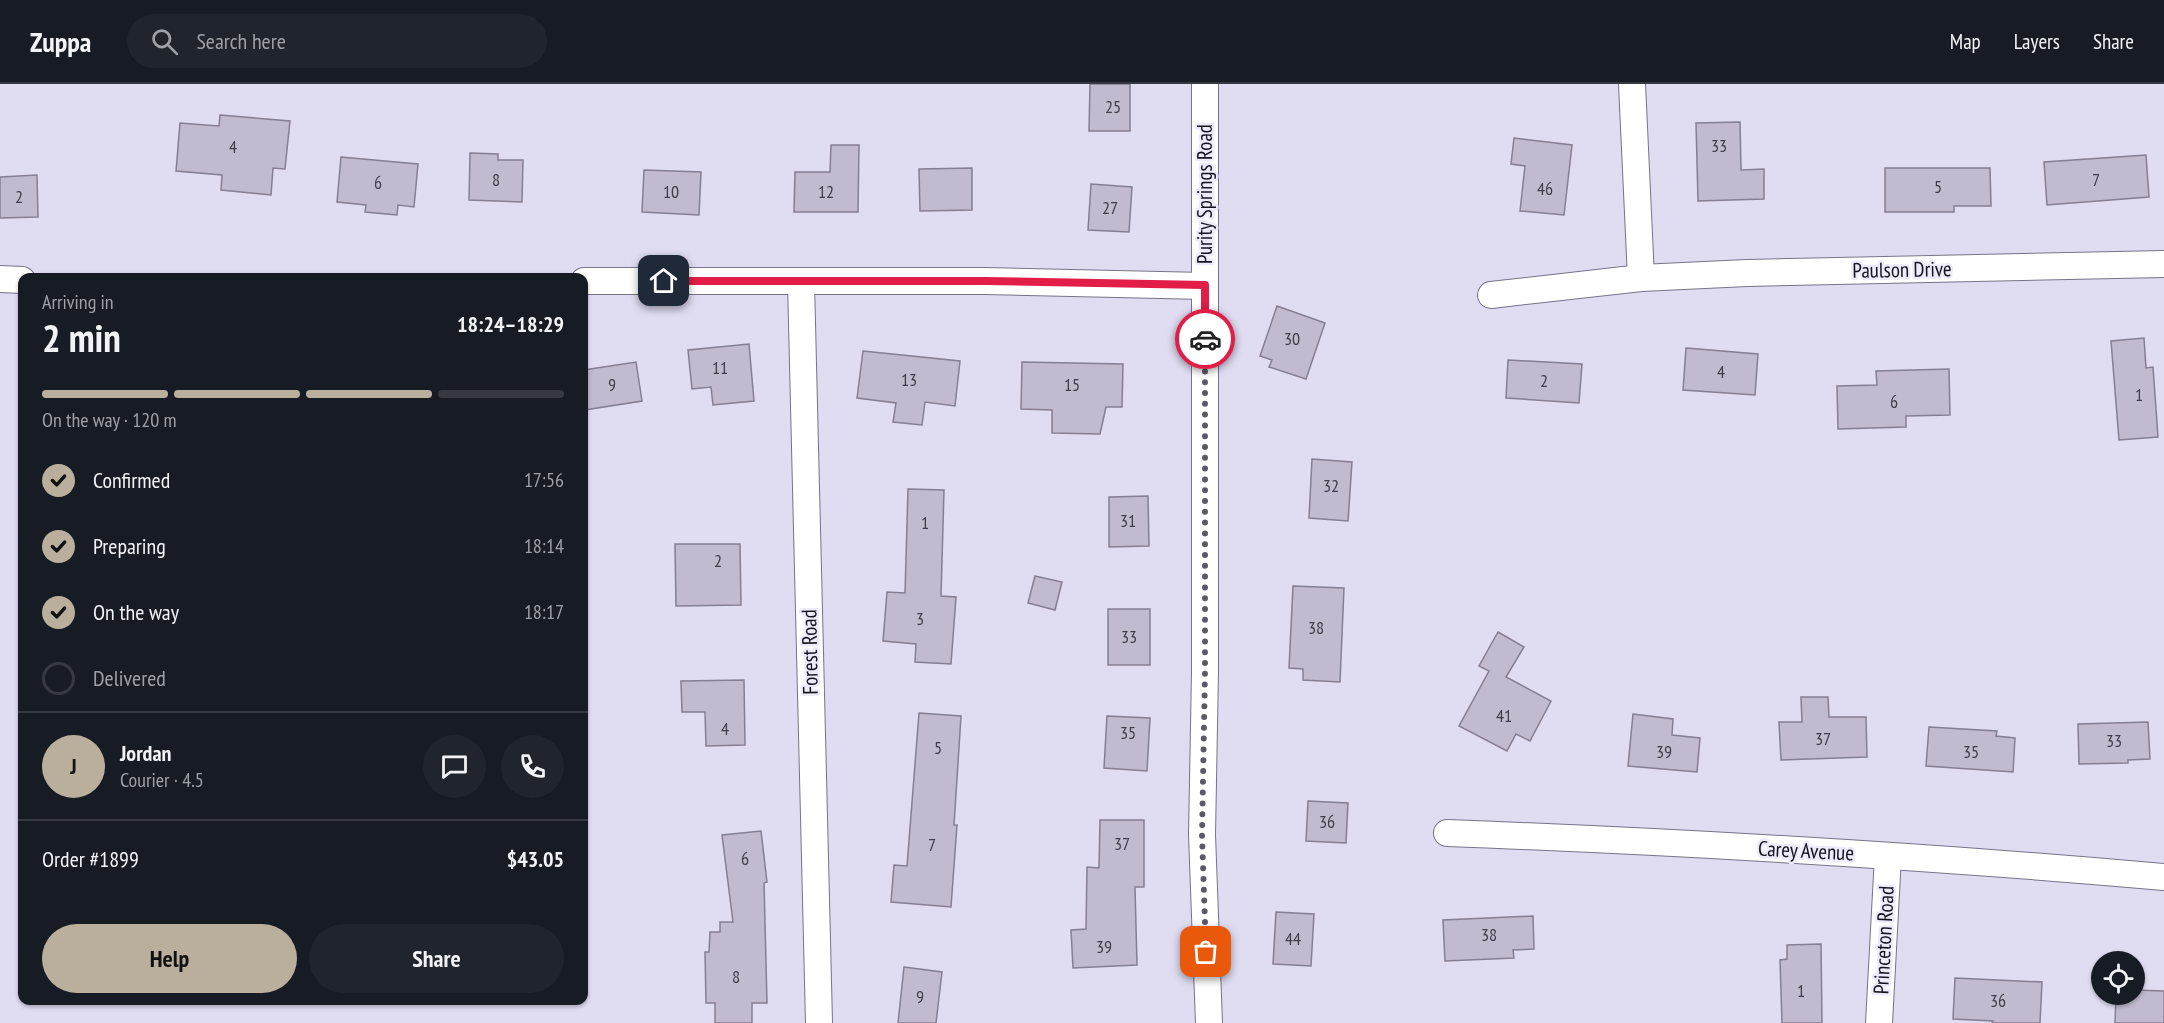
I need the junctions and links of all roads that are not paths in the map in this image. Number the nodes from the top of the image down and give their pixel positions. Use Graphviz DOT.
graph roads {
  1 [pos="1205,84"];
  2 [pos="1632,84"];
  3 [pos="2164,264"];
  4 [pos="1641,278"];
  5 [pos="0,279"];
  6 [pos="18,280"];
  7 [pos="588,281"];
  8 [pos="801,282"];
  9 [pos="1205,285"];
  10 [pos="1491,295"];
  11 [pos="1447,833"];
  12 [pos="1888,856"];
  13 [pos="2164,877"];
  14 [pos="819,1023"];
  15 [pos="1209,1023"];
  16 [pos="1880,1023"];
  1 -- 9 [label="street, Purity Springs Road"];
  2 -- 4 [label="street"];
  3 -- 4 [label="street, Paulson Drive"];
  4 -- 10 [label="street, Paulson Drive"];
  5 -- 6 [label="street"];
  7 -- 8 [label="street"];
  8 -- 9 [label="street"];
  8 -- 14 [label="street, Forest Road"];
  9 -- 15 [label="street, Purity Springs Road"];
  11 -- 12 [label="street, Carey Avenue"];
  12 -- 13 [label="street, Carey Avenue"];
  12 -- 16 [label="street, Princeton Road"];
}
